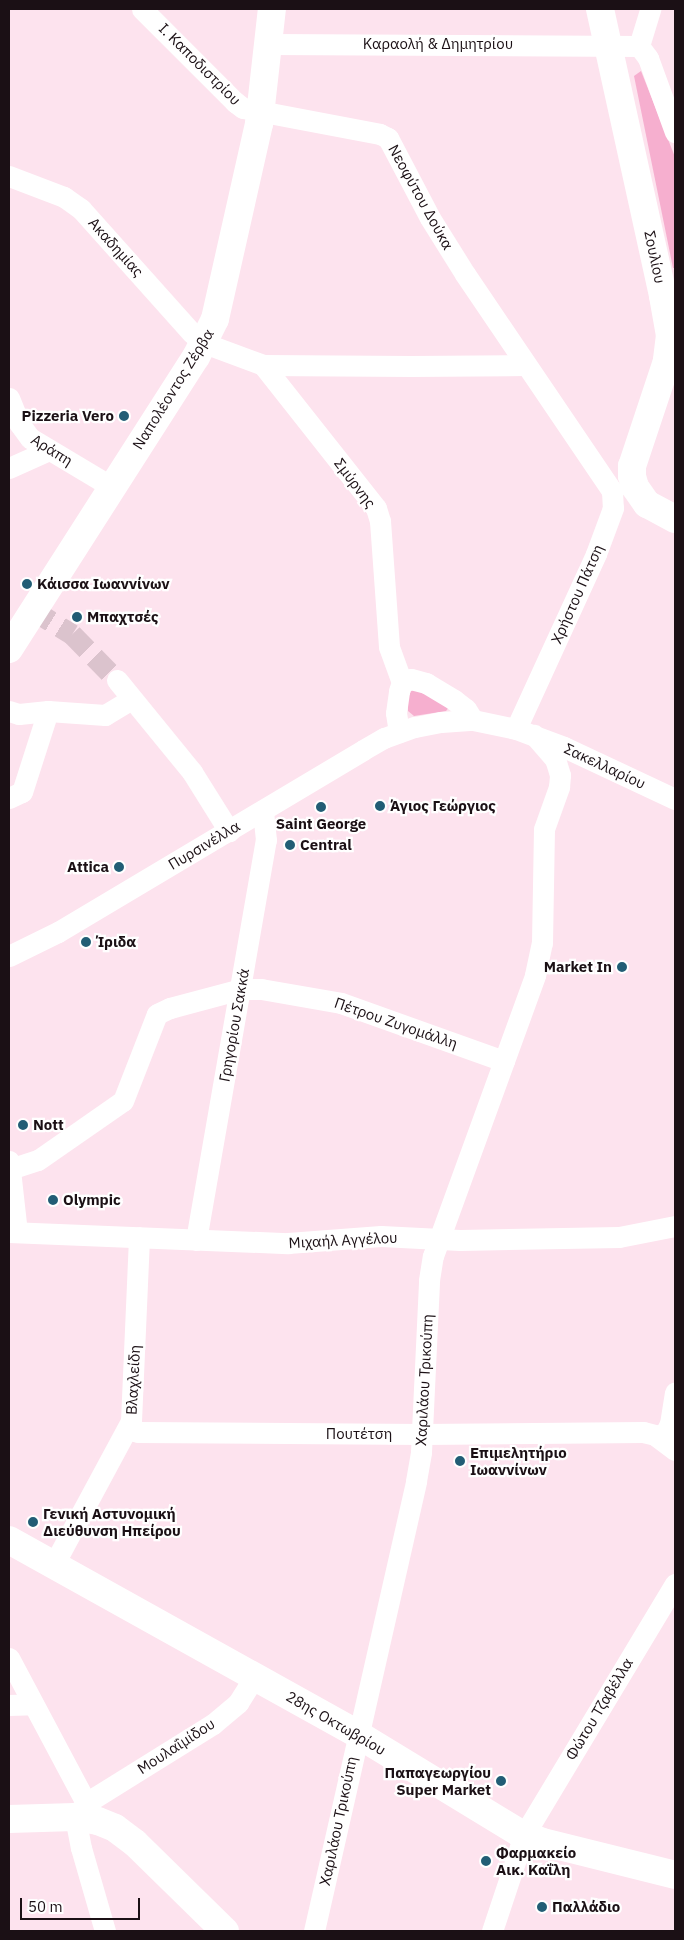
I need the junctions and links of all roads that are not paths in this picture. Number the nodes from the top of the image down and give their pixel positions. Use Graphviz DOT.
graph roads {
  1 [pos="142,9"];
  2 [pos="272,9"];
  3 [pos="600,9"];
  4 [pos="650,9"];
  5 [pos="268,44"];
  6 [pos="608,45"];
  7 [pos="639,46"];
  8 [pos="261,111"];
  9 [pos="675,132"];
  10 [pos="9,176"];
  11 [pos="204,344"];
  12 [pos="264,365"];
  13 [pos="525,365"];
  14 [pos="9,398"];
  15 [pos="49,450"];
  16 [pos="9,468"];
  17 [pos="631,470"];
  18 [pos="607,482"];
  19 [pos="112,487"];
  20 [pos="644,500"];
  21 [pos="675,519"];
  22 [pos="596,554"];
  23 [pos="9,649"];
  24 [pos="117,680"];
  25 [pos="402,682"];
  26 [pos="132,699"];
  27 [pos="48,710"];
  28 [pos="9,711"];
  29 [pos="473,720"];
  30 [pos="398,732"];
  31 [pos="525,732"];
  32 [pos="9,798"];
  33 [pos="675,799"];
  34 [pos="263,810"];
  35 [pos="229,830"];
  36 [pos="9,956"];
  37 [pos="241,988"];
  38 [pos="504,1062"];
  39 [pos="9,1165"];
  40 [pos="675,1226"];
  41 [pos="13,1232"];
  42 [pos="139,1237"];
  43 [pos="438,1239"];
  44 [pos="196,1240"];
  45 [pos="675,1392"];
  46 [pos="128,1429"];
  47 [pos="422,1434"];
  48 [pos="669,1445"];
  49 [pos="9,1540"];
  50 [pos="54,1564"];
  51 [pos="675,1584"];
  52 [pos="667,1614"];
  53 [pos="9,1658"];
  54 [pos="254,1677"];
  55 [pos="33,1704"];
  56 [pos="9,1705"];
  57 [pos="357,1734"];
  58 [pos="81,1810"];
  59 [pos="9,1819"];
  60 [pos="524,1835"];
  61 [pos="675,1874"];
  62 [pos="105,1931"];
  63 [pos="225,1931"];
  64 [pos="314,1931"];
  65 [pos="492,1931"];
  1 -- 8 [label="street, Ι. Καποδιστρίου"];
  2 -- 5 [label="main road, Ναπολέοντος Ζέρβα"];
  3 -- 6 [label="main road, Σουλίου"];
  4 -- 7 [label="street"];
  5 -- 6 [label="street, Καραολή & Δημητρίου"];
  5 -- 8 [label="main road, Ναπολέοντος Ζέρβα"];
  6 -- 7 [label="street, Καραολή & Δημητρίου"];
  6 -- 17 [label="main road, Σουλίου"];
  7 -- 9 [label="street"];
  8 -- 11 [label="main road, Ναπολέοντος Ζέρβα"];
  8 -- 13 [label="street, Νεοφύτου Δούκα"];
  10 -- 11 [label="street, Ακαδημίας"];
  11 -- 12 [label="street"];
  11 -- 19 [label="main road, Ναπολέοντος Ζέρβα"];
  12 -- 13 [label="street"];
  12 -- 25 [label="street, Σμύρνης"];
  13 -- 18 [label="street, Νεοφύτου Δούκα"];
  14 -- 15 [label="street, Αράπη"];
  15 -- 16 [label="street"];
  15 -- 19 [label="street, Αράπη"];
  17 -- 18 [label="street"];
  17 -- 20 [label="main road"];
  18 -- 22 [label="street, Χρήστου Πάτση"];
  19 -- 23 [label="main road, Ναπολέοντος Ζέρβα"];
  20 -- 21 [label="main road"];
  20 -- 22 [label="street"];
  22 -- 31 [label="street, Χρήστου Πάτση"];
  24 -- 26 [label="street"];
  25 -- 29 [label="street"];
  25 -- 30 [label="street"];
  26 -- 27 [label="street"];
  26 -- 35 [label="street"];
  27 -- 28 [label="street"];
  27 -- 32 [label="street"];
  29 -- 30 [label="street, Πυρσινέλλα"];
  29 -- 31 [label="street, Σακελλαρίου"];
  30 -- 34 [label="street, Πυρσινέλλα"];
  31 -- 33 [label="street, Σακελλαρίου"];
  31 -- 38 [label="street, Χαριλάου Τρικούπη"];
  34 -- 35 [label="street, Πυρσινέλλα"];
  34 -- 37 [label="street, Γρηγορίου Σακκά"];
  35 -- 36 [label="street, Πυρσινέλλα"];
  37 -- 38 [label="street, Πέτρου Ζυγομάλλη"];
  37 -- 39 [label="street, Πέτρου Ζυγομάλλη"];
  37 -- 44 [label="street, Γρηγορίου Σακκά"];
  38 -- 43 [label="street, Χαριλάου Τρικούπη"];
  39 -- 41 [label="street"];
  40 -- 43 [label="street, Μιχαήλ Αγγέλου"];
  41 -- 42 [label="street, Μιχαήλ Αγγέλου"];
  42 -- 44 [label="street, Μιχαήλ Αγγέλου"];
  42 -- 46 [label="street, Βλαχλείδη"];
  43 -- 44 [label="street, Μιχαήλ Αγγέλου"];
  43 -- 47 [label="street, Χαριλάου Τρικούπη"];
  45 -- 48 [label="street"];
  46 -- 47 [label="street, Πουτέτση"];
  46 -- 50 [label="street, Βλαχλείδη"];
  47 -- 48 [label="street, Πουτέτση"];
  47 -- 57 [label="street, Χαριλάου Τρικούπη"];
  49 -- 50 [label="main road, 28ης Οκτωβρίου"];
  50 -- 54 [label="main road, 28ης Οκτωβρίου"];
  51 -- 52 [label="street, Φώτου Τζαβέλλα"];
  52 -- 60 [label="street, Φώτου Τζαβέλλα"];
  53 -- 55 [label="street"];
  54 -- 57 [label="main road, 28ης Οκτωβρίου"];
  54 -- 58 [label="street, Μουλαΐμίδου"];
  55 -- 56 [label="street"];
  55 -- 58 [label="street"];
  57 -- 60 [label="main road, 28ης Οκτωβρίου"];
  57 -- 64 [label="street, Χαριλάου Τρικούπη"];
  58 -- 59 [label="main road"];
  58 -- 62 [label="street"];
  58 -- 63 [label="main road"];
  60 -- 61 [label="main road, 28ης Οκτωβρίου"];
  60 -- 65 [label="street, Φώτου Τζαβέλλα"];
}
